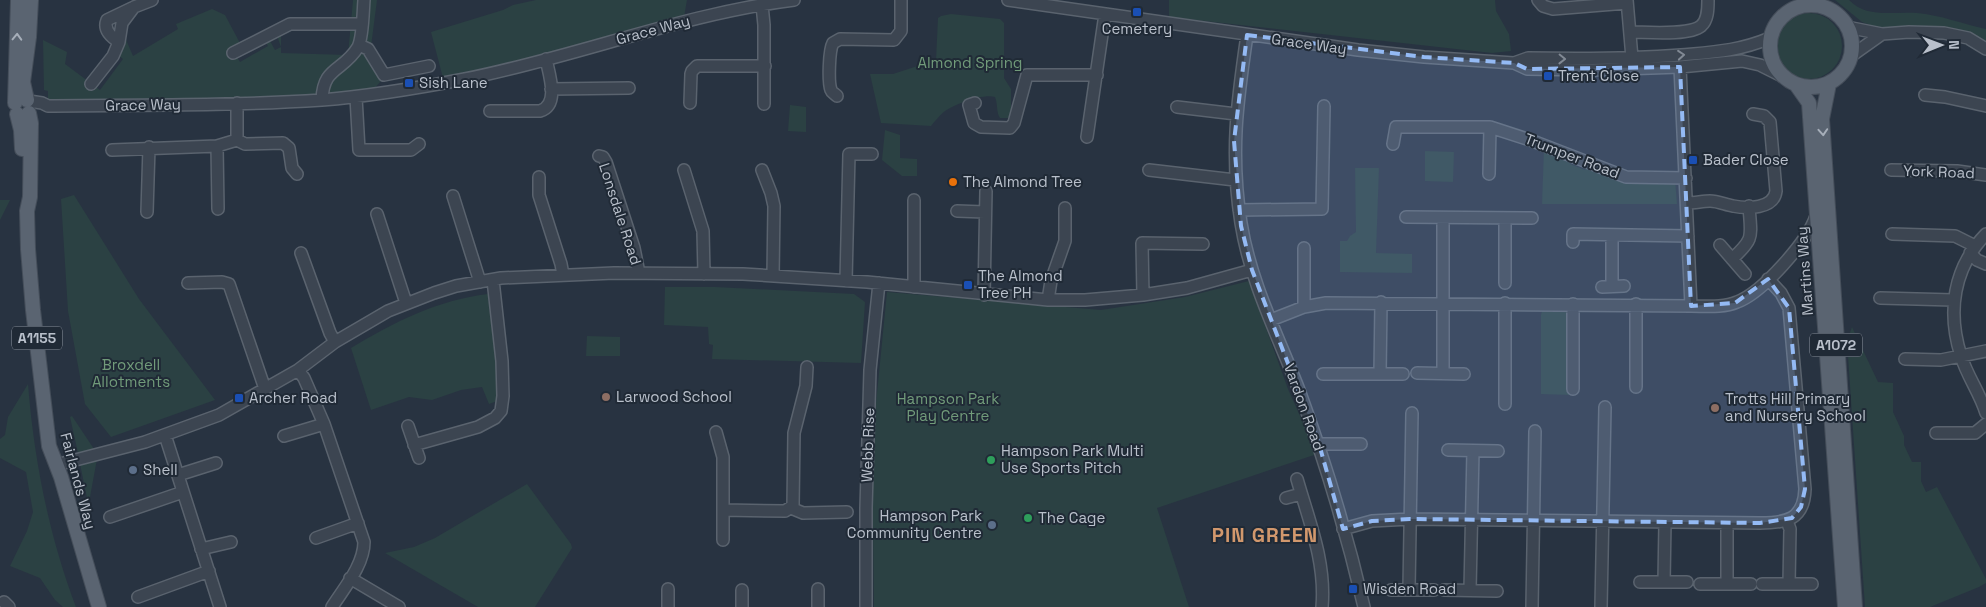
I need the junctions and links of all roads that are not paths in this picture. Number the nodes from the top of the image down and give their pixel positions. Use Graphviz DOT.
graph roads {
  1 [pos="18,0"];
  2 [pos="31,0"];
  3 [pos="152,0"];
  4 [pos="364,0"];
  5 [pos="794,0"];
  6 [pos="901,0"];
  7 [pos="1008,0"];
  8 [pos="1538,0"];
  9 [pos="1708,0"];
  10 [pos="1627,1"];
  11 [pos="1049,3"];
  12 [pos="1822,3"];
  13 [pos="762,5"];
  14 [pos="1789,6"];
  15 [pos="134,8"];
  16 [pos="1106,14"];
  17 [pos="362,24"];
  18 [pos="1847,27"];
  19 [pos="1630,32"];
  20 [pos="1882,34"];
  21 [pos="1247,36"];
  22 [pos="1770,38"];
  23 [pos="119,42"];
  24 [pos="359,44"];
  25 [pos="1986,49"];
  26 [pos="233,53"];
  27 [pos="1851,56"];
  28 [pos="1632,58"];
  29 [pos="546,59"];
  30 [pos="1514,62"];
  31 [pos="429,66"];
  32 [pos="765,66"];
  33 [pos="1680,67"];
  34 [pos="1097,75"];
  35 [pos="1780,75"];
  36 [pos="91,84"];
  37 [pos="1829,84"];
  38 [pos="1797,86"];
  39 [pos="628,88"];
  40 [pos="551,89"];
  41 [pos="1925,95"];
  42 [pos="361,96"];
  43 [pos="837,96"];
  44 [pos="322,100"];
  45 [pos="237,103"];
  46 [pos="690,103"];
  47 [pos="764,104"];
  48 [pos="25,105"];
  49 [pos="969,105"];
  50 [pos="1324,106"];
  51 [pos="1986,106"];
  52 [pos="1177,107"];
  53 [pos="490,111"];
  54 [pos="1236,114"];
  55 [pos="1753,114"];
  56 [pos="1490,128"];
  57 [pos="1087,137"];
  58 [pos="237,140"];
  59 [pos="420,144"];
  60 [pos="1393,144"];
  61 [pos="217,146"];
  62 [pos="149,147"];
  63 [pos="112,150"];
  64 [pos="872,154"];
  65 [pos="599,156"];
  66 [pos="684,170"];
  67 [pos="762,170"];
  68 [pos="1149,170"];
  69 [pos="1891,170"];
  70 [pos="297,174"];
  71 [pos="1489,174"];
  72 [pos="1986,175"];
  73 [pos="539,177"];
  74 [pos="1686,178"];
  75 [pos="1235,180"];
  76 [pos="986,190"];
  77 [pos="453,196"];
  78 [pos="914,200"];
  79 [pos="1687,204"];
  80 [pos="1748,206"];
  81 [pos="1065,208"];
  82 [pos="218,209"];
  83 [pos="1239,210"];
  84 [pos="957,211"];
  85 [pos="147,212"];
  86 [pos="985,212"];
  87 [pos="377,214"];
  88 [pos="1817,214"];
  89 [pos="1406,217"];
  90 [pos="1443,218"];
  91 [pos="1505,218"];
  92 [pos="1532,218"];
  93 [pos="1612,234"];
  94 [pos="1892,234"];
  95 [pos="1986,234"];
  96 [pos="1688,236"];
  97 [pos="1573,242"];
  98 [pos="1203,244"];
  99 [pos="1800,244"];
  100 [pos="1720,246"];
  101 [pos="1304,248"];
  102 [pos="1972,249"];
  103 [pos="301,253"];
  104 [pos="1820,258"];
  105 [pos="1732,259"];
  106 [pos="1986,264"];
  107 [pos="1252,270"];
  108 [pos="639,273"];
  109 [pos="704,274"];
  110 [pos="1745,274"];
  111 [pos="563,275"];
  112 [pos="773,276"];
  113 [pos="1768,279"];
  114 [pos="493,280"];
  115 [pos="846,281"];
  116 [pos="188,282"];
  117 [pos="480,282"];
  118 [pos="879,283"];
  119 [pos="1505,283"];
  120 [pos="1624,286"];
  121 [pos="914,287"];
  122 [pos="984,295"];
  123 [pos="1143,295"];
  124 [pos="1880,298"];
  125 [pos="1048,300"];
  126 [pos="1953,300"];
  127 [pos="1381,302"];
  128 [pos="406,303"];
  129 [pos="1442,303"];
  130 [pos="1505,304"];
  131 [pos="1574,304"];
  132 [pos="1636,304"];
  133 [pos="1692,306"];
  134 [pos="1304,307"];
  135 [pos="1271,320"];
  136 [pos="335,342"];
  137 [pos="1986,351"];
  138 [pos="1961,357"];
  139 [pos="1912,362"];
  140 [pos="807,368"];
  141 [pos="298,370"];
  142 [pos="1417,373"];
  143 [pos="1443,373"];
  144 [pos="1323,374"];
  145 [pos="1380,374"];
  146 [pos="1403,374"];
  147 [pos="1464,374"];
  148 [pos="1636,387"];
  149 [pos="265,389"];
  150 [pos="1573,389"];
  151 [pos="1505,404"];
  152 [pos="1605,407"];
  153 [pos="1412,413"];
  154 [pos="1986,413"];
  155 [pos="324,424"];
  156 [pos="1986,424"];
  157 [pos="408,426"];
  158 [pos="1535,431"];
  159 [pos="716,432"];
  160 [pos="165,435"];
  161 [pos="284,436"];
  162 [pos="1942,436"];
  163 [pos="1319,444"];
  164 [pos="1361,444"];
  165 [pos="414,446"];
  166 [pos="1448,450"];
  167 [pos="1473,451"];
  168 [pos="1498,451"];
  169 [pos="419,458"];
  170 [pos="216,463"];
  171 [pos="56,465"];
  172 [pos="178,475"];
  173 [pos="1297,479"];
  174 [pos="183,492"];
  175 [pos="1301,494"];
  176 [pos="1286,498"];
  177 [pos="791,508"];
  178 [pos="723,510"];
  179 [pos="847,512"];
  180 [pos="110,517"];
  181 [pos="1410,520"];
  182 [pos="1472,520"];
  183 [pos="1534,521"];
  184 [pos="1603,521"];
  185 [pos="1787,521"];
  186 [pos="1665,522"];
  187 [pos="358,523"];
  188 [pos="1727,523"];
  189 [pos="1343,529"];
  190 [pos="316,538"];
  191 [pos="722,540"];
  192 [pos="231,542"];
  193 [pos="201,549"];
  194 [pos="208,571"];
  195 [pos="350,578"];
  196 [pos="1640,582"];
  197 [pos="1664,582"];
  198 [pos="1687,582"];
  199 [pos="1727,583"];
  200 [pos="1700,584"];
  201 [pos="1789,584"];
  202 [pos="1812,584"];
  203 [pos="668,589"];
  204 [pos="818,589"];
  205 [pos="1409,589"];
  206 [pos="742,590"];
  207 [pos="1391,590"];
  208 [pos="1470,590"];
  209 [pos="1497,591"];
  210 [pos="138,597"];
  211 [pos="98,607"];
  212 [pos="220,607"];
  213 [pos="332,607"];
  214 [pos="399,607"];
  215 [pos="668,607"];
  216 [pos="742,607"];
  217 [pos="818,607"];
  218 [pos="866,607"];
  219 [pos="1322,607"];
  220 [pos="1364,607"];
  221 [pos="1532,607"];
  222 [pos="1601,607"];
  223 [pos="1845,607"];
  224 [pos="1855,607"];
  48 -- 1 [label="main road, Fairlands Way / A1155, one-way"];
  2 -- 48 [label="main road, Fairlands Way / A1155"];
  3 -- 15 [label="street"];
  4 -- 17 [label="street"];
  5 -- 13 [label="street, Grace Way"];
  6 -- 43 [label="street"];
  7 -- 11 [label="street, Grace Way"];
  8 -- 10 [label="street"];
  9 -- 19 [label="street"];
  10 -- 19 [label="street"];
  11 -- 16 [label="street, Grace Way"];
  12 -- 14 [label="main road"];
  12 -- 18 [label="main road"];
  13 -- 29 [label="street, Grace Way"];
  13 -- 32 [label="street"];
  14 -- 22 [label="main road"];
  15 -- 23 [label="street"];
  15 -- 23 [label="street"];
  16 -- 21 [label="street, Grace Way"];
  16 -- 34 [label="street"];
  17 -- 24 [label="street"];
  17 -- 26 [label="street"];
  18 -- 20 [label="street"];
  18 -- 27 [label="main road"];
  19 -- 28 [label="street"];
  20 -- 25 [label="street"];
  20 -- 27 [label="street"];
  21 -- 30 [label="street, Grace Way"];
  21 -- 54 [label="street, Vardon Road"];
  28 -- 22 [label="street, Grace Way, one-way"];
  22 -- 35 [label="main road"];
  23 -- 36 [label="street"];
  24 -- 31 [label="street"];
  24 -- 44 [label="street"];
  27 -- 37 [label="main road"];
  30 -- 28 [label="street, Grace Way, one-way"];
  29 -- 40 [label="street"];
  29 -- 42 [label="street, Grace Way"];
  30 -- 33 [label="street, Grace Way"];
  32 -- 46 [label="street"];
  32 -- 47 [label="street"];
  33 -- 35 [label="street, Grace Way"];
  33 -- 74 [label="street"];
  34 -- 49 [label="street"];
  34 -- 57 [label="street"];
  35 -- 38 [label="main road, Martins Way / A1072"];
  37 -- 38 [label="main road"];
  37 -- 224 [label="main road, Martins Way / A1072, one-way"];
  38 -- 88 [label="main road, Martins Way / A1072"];
  39 -- 40 [label="street"];
  40 -- 53 [label="street"];
  41 -- 51 [label="street"];
  42 -- 44 [label="street, Grace Way"];
  42 -- 59 [label="street"];
  44 -- 45 [label="street, Grace Way"];
  45 -- 48 [label="street, Grace Way"];
  45 -- 58 [label="street"];
  48 -- 171 [label="main road, Fairlands Way / A1155"];
  50 -- 83 [label="street"];
  52 -- 54 [label="street"];
  54 -- 75 [label="street, Vardon Road"];
  55 -- 80 [label="street"];
  56 -- 60 [label="street, Trumper Road"];
  56 -- 71 [label="street"];
  56 -- 74 [label="street, Trumper Road"];
  58 -- 61 [label="street"];
  58 -- 70 [label="street"];
  61 -- 62 [label="street"];
  61 -- 82 [label="street"];
  62 -- 63 [label="street"];
  62 -- 85 [label="street"];
  64 -- 115 [label="street"];
  65 -- 108 [label="street, Lonsdale Road"];
  66 -- 109 [label="street"];
  67 -- 112 [label="street"];
  68 -- 75 [label="street"];
  69 -- 72 [label="street, York Road"];
  73 -- 111 [label="street"];
  74 -- 79 [label="street"];
  75 -- 83 [label="street, Vardon Road"];
  76 -- 86 [label="street"];
  77 -- 117 [label="street"];
  78 -- 121 [label="street"];
  79 -- 80 [label="street"];
  79 -- 96 [label="street"];
  80 -- 105 [label="street"];
  81 -- 125 [label="street"];
  83 -- 107 [label="street, Vardon Road"];
  84 -- 86 [label="street"];
  86 -- 122 [label="street"];
  87 -- 128 [label="street"];
  88 -- 99 [label="street"];
  88 -- 104 [label="main road, Martins Way / A1072"];
  89 -- 90 [label="street"];
  90 -- 91 [label="street"];
  90 -- 129 [label="street"];
  91 -- 92 [label="street"];
  91 -- 119 [label="street"];
  93 -- 96 [label="street"];
  93 -- 97 [label="street"];
  93 -- 120 [label="street"];
  94 -- 102 [label="street"];
  95 -- 102 [label="street"];
  96 -- 133 [label="street"];
  98 -- 123 [label="street"];
  99 -- 104 [label="street"];
  99 -- 113 [label="street"];
  100 -- 105 [label="street"];
  101 -- 134 [label="street"];
  102 -- 106 [label="street"];
  102 -- 126 [label="street"];
  103 -- 136 [label="street"];
  104 -- 223 [label="main road, Martins Way / A1072"];
  105 -- 110 [label="street"];
  107 -- 123 [label="street, Lonsdale Road"];
  107 -- 135 [label="street, Vardon Road"];
  108 -- 109 [label="street, Lonsdale Road"];
  108 -- 111 [label="street, Lonsdale Road"];
  109 -- 112 [label="street, Lonsdale Road"];
  111 -- 114 [label="street, Lonsdale Road"];
  112 -- 115 [label="street, Lonsdale Road"];
  113 -- 133 [label="street"];
  113 -- 185 [label="street"];
  114 -- 117 [label="street, Lonsdale Road"];
  114 -- 165 [label="street"];
  115 -- 118 [label="street, Lonsdale Road"];
  116 -- 149 [label="street"];
  117 -- 128 [label="street, Lonsdale Road"];
  118 -- 121 [label="street, Lonsdale Road"];
  118 -- 218 [label="street, Webb Rise"];
  121 -- 122 [label="street, Lonsdale Road"];
  122 -- 125 [label="street, Lonsdale Road"];
  123 -- 125 [label="street, Lonsdale Road"];
  124 -- 126 [label="street"];
  126 -- 138 [label="street"];
  127 -- 129 [label="street"];
  127 -- 134 [label="street"];
  127 -- 145 [label="street"];
  128 -- 136 [label="street, Lonsdale Road"];
  129 -- 130 [label="street"];
  129 -- 143 [label="street"];
  130 -- 131 [label="street"];
  130 -- 151 [label="street"];
  131 -- 132 [label="street"];
  131 -- 150 [label="street"];
  132 -- 133 [label="street"];
  132 -- 148 [label="street"];
  134 -- 135 [label="street"];
  135 -- 163 [label="street, Vardon Road"];
  136 -- 141 [label="street, Lonsdale Road"];
  137 -- 138 [label="street"];
  138 -- 139 [label="street"];
  138 -- 154 [label="street"];
  140 -- 177 [label="street"];
  141 -- 149 [label="street, Lonsdale Road"];
  141 -- 155 [label="street"];
  142 -- 143 [label="street"];
  143 -- 147 [label="street"];
  144 -- 145 [label="street"];
  145 -- 146 [label="street"];
  149 -- 160 [label="street, Lonsdale Road"];
  152 -- 184 [label="street"];
  153 -- 181 [label="street"];
  155 -- 161 [label="street"];
  155 -- 187 [label="street"];
  156 -- 162 [label="street"];
  157 -- 165 [label="street"];
  158 -- 183 [label="street"];
  159 -- 178 [label="street"];
  160 -- 171 [label="street, Lonsdale Road"];
  160 -- 172 [label="street"];
  163 -- 164 [label="street"];
  163 -- 189 [label="street, Vardon Road"];
  165 -- 169 [label="street"];
  166 -- 167 [label="street"];
  167 -- 168 [label="street"];
  167 -- 182 [label="street"];
  170 -- 172 [label="street"];
  171 -- 211 [label="main road, Fairlands Way / A1155"];
  172 -- 174 [label="street"];
  173 -- 175 [label="street"];
  174 -- 180 [label="street"];
  174 -- 193 [label="street"];
  175 -- 176 [label="street"];
  175 -- 219 [label="street"];
  177 -- 178 [label="street"];
  177 -- 179 [label="street"];
  178 -- 191 [label="street"];
  181 -- 182 [label="street"];
  181 -- 189 [label="street"];
  181 -- 205 [label="street"];
  182 -- 183 [label="street"];
  182 -- 208 [label="street"];
  183 -- 184 [label="street"];
  183 -- 221 [label="street"];
  184 -- 186 [label="street"];
  184 -- 222 [label="street"];
  185 -- 188 [label="street"];
  185 -- 201 [label="street"];
  186 -- 188 [label="street"];
  186 -- 197 [label="street"];
  187 -- 190 [label="street"];
  187 -- 195 [label="street"];
  188 -- 199 [label="street"];
  189 -- 220 [label="street, Vardon Road"];
  192 -- 193 [label="street"];
  193 -- 194 [label="street"];
  194 -- 210 [label="street"];
  194 -- 212 [label="street"];
  195 -- 213 [label="street"];
  195 -- 214 [label="street"];
  196 -- 197 [label="street"];
  197 -- 198 [label="street"];
  199 -- 200 [label="street"];
  199 -- 201 [label="street"];
  201 -- 202 [label="street"];
  203 -- 215 [label="street"];
  204 -- 217 [label="street"];
  205 -- 207 [label="street"];
  205 -- 208 [label="street"];
  206 -- 216 [label="street"];
  208 -- 209 [label="street"];
}
